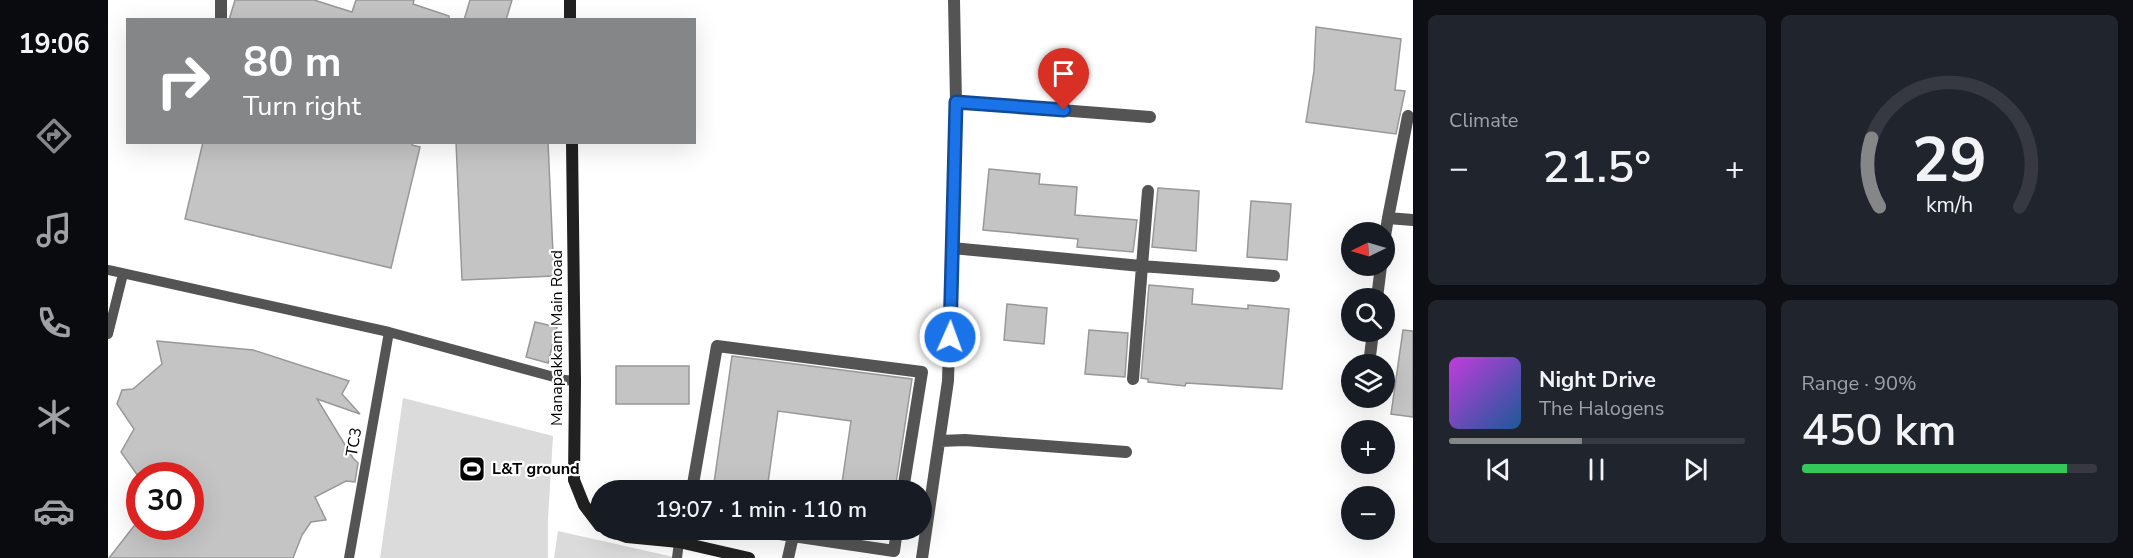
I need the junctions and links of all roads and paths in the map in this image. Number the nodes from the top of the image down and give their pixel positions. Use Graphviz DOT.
graph roads {
  1 [pos="220,0"];
  2 [pos="572,0"];
  3 [pos="954,0"];
  4 [pos="221,18"];
  5 [pos="570,18"];
  6 [pos="956,102"];
  7 [pos="1408,116"];
  8 [pos="1150,117"];
  9 [pos="572,144"];
  10 [pos="1148,191"];
  11 [pos="1388,218"];
  12 [pos="1413,220"];
  13 [pos="1387,222"];
  14 [pos="952,248"];
  15 [pos="1141,266"];
  16 [pos="108,270"];
  17 [pos="123,274"];
  18 [pos="1274,276"];
  19 [pos="389,332"];
  20 [pos="108,334"];
  21 [pos="1133,379"];
  22 [pos="575,381"];
  23 [pos="940,441"];
  24 [pos="1126,452"];
  25 [pos="694,480"];
  26 [pos="905,480"];
  27 [pos="590,513"];
  28 [pos="654,540"];
  29 [pos="682,540"];
  30 [pos="792,540"];
  31 [pos="820,540"];
  32 [pos="896,540"];
  33 [pos="681,543"];
  34 [pos="349,558"];
  35 [pos="677,558"];
  36 [pos="749,558"];
  37 [pos="788,558"];
  38 [pos="922,558"];
  1 -- 4 [label="street"];
  2 -- 5 [label="main road"];
  3 -- 6 [label="street"];
  6 -- 8 [label="street"];
  6 -- 14 [label="street"];
  7 -- 11 [label="street"];
  9 -- 22 [label="main road, Manapakkam Main Road"];
  10 -- 15 [label="street"];
  11 -- 12 [label="street"];
  11 -- 13 [label="street"];
  14 -- 15 [label="street"];
  14 -- 23 [label="street"];
  15 -- 18 [label="street"];
  15 -- 21 [label="street"];
  16 -- 17 [label="lane"];
  17 -- 19 [label="lane"];
  17 -- 20 [label="lane"];
  19 -- 22 [label="lane"];
  19 -- 34 [label="lane, TC3"];
  22 -- 27 [label="main road, Manapakkam Main Road"];
  23 -- 24 [label="street"];
  23 -- 38 [label="street"];
  25 -- 26 [label="street"];
  28 -- 33 [label="main road"];
  29 -- 33 [label="street"];
  30 -- 37 [label="street"];
  31 -- 32 [label="street"];
  33 -- 35 [label="lane"];
  33 -- 36 [label="main road"];
}
